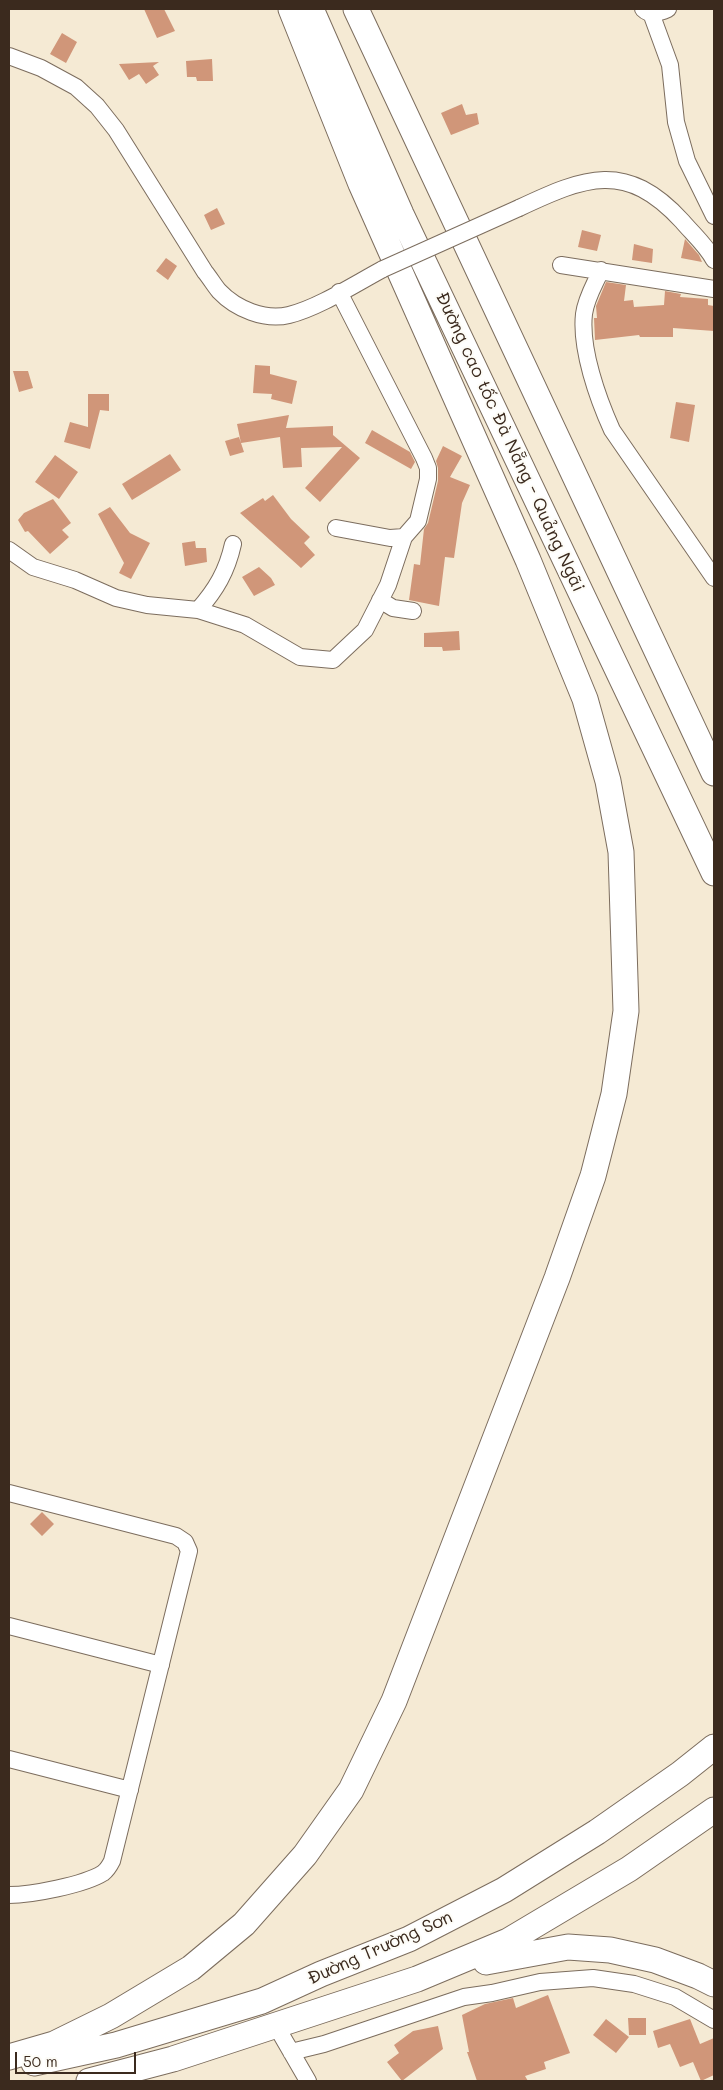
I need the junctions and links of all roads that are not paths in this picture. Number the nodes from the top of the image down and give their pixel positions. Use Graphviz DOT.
graph roads {
  1 [pos="291,9"];
  2 [pos="311,9"];
  3 [pos="356,9"];
  4 [pos="668,9"];
  5 [pos="647,11"];
  6 [pos="9,56"];
  7 [pos="714,216"];
  8 [pos="714,260"];
  9 [pos="561,265"];
  10 [pos="601,270"];
  11 [pos="714,289"];
  12 [pos="339,292"];
  13 [pos="336,528"];
  14 [pos="404,537"];
  15 [pos="233,544"];
  16 [pos="9,550"];
  17 [pos="714,578"];
  18 [pos="380,600"];
  19 [pos="198,610"];
  20 [pos="412,611"];
  21 [pos="714,773"];
  22 [pos="714,872"];
  23 [pos="9,1493"];
  24 [pos="9,1626"];
  25 [pos="160,1665"];
  26 [pos="714,1748"];
  27 [pos="9,1759"];
  28 [pos="130,1790"];
  29 [pos="714,1810"];
  30 [pos="9,1895"];
  31 [pos="714,1984"];
  32 [pos="714,2020"];
  33 [pos="275,2024"];
  34 [pos="116,2045"];
  35 [pos="291,2052"];
  36 [pos="9,2057"];
  37 [pos="9,2068"];
  38 [pos="124,2077"];
  39 [pos="89,2081"];
  40 [pos="308,2081"];
  1 -- 36 [label="highway"];
  2 -- 22 [label="highway, Đường cao tốc Đà Nẵng - Quảng Ngãi"];
  3 -- 21 [label="highway"];
  4 -- 5 [label="street"];
  5 -- 7 [label="street"];
  6 -- 12 [label="street"];
  8 -- 12 [label="street, bridge"];
  9 -- 10 [label="street"];
  10 -- 11 [label="street"];
  10 -- 17 [label="street"];
  12 -- 14 [label="street"];
  13 -- 14 [label="street"];
  14 -- 18 [label="street"];
  15 -- 19 [label="street"];
  16 -- 19 [label="street"];
  18 -- 19 [label="street"];
  18 -- 20 [label="street"];
  23 -- 25 [label="street"];
  24 -- 25 [label="street"];
  25 -- 28 [label="street"];
  26 -- 34 [label="highway, Đường Trường Sơn"];
  27 -- 28 [label="street"];
  28 -- 30 [label="street"];
  29 -- 33 [label="highway, Đường Trường Sơn"];
  31 -- 33 [label="highway"];
  32 -- 35 [label="street"];
  33 -- 35 [label="street"];
  33 -- 38 [label="highway, Đường Trường Sơn"];
  34 -- 37 [label="highway, Đường Trường Sơn"];
  34 -- 38 [label="street"];
  35 -- 40 [label="street"];
  38 -- 39 [label="highway, Đường Trường Sơn"];
}
